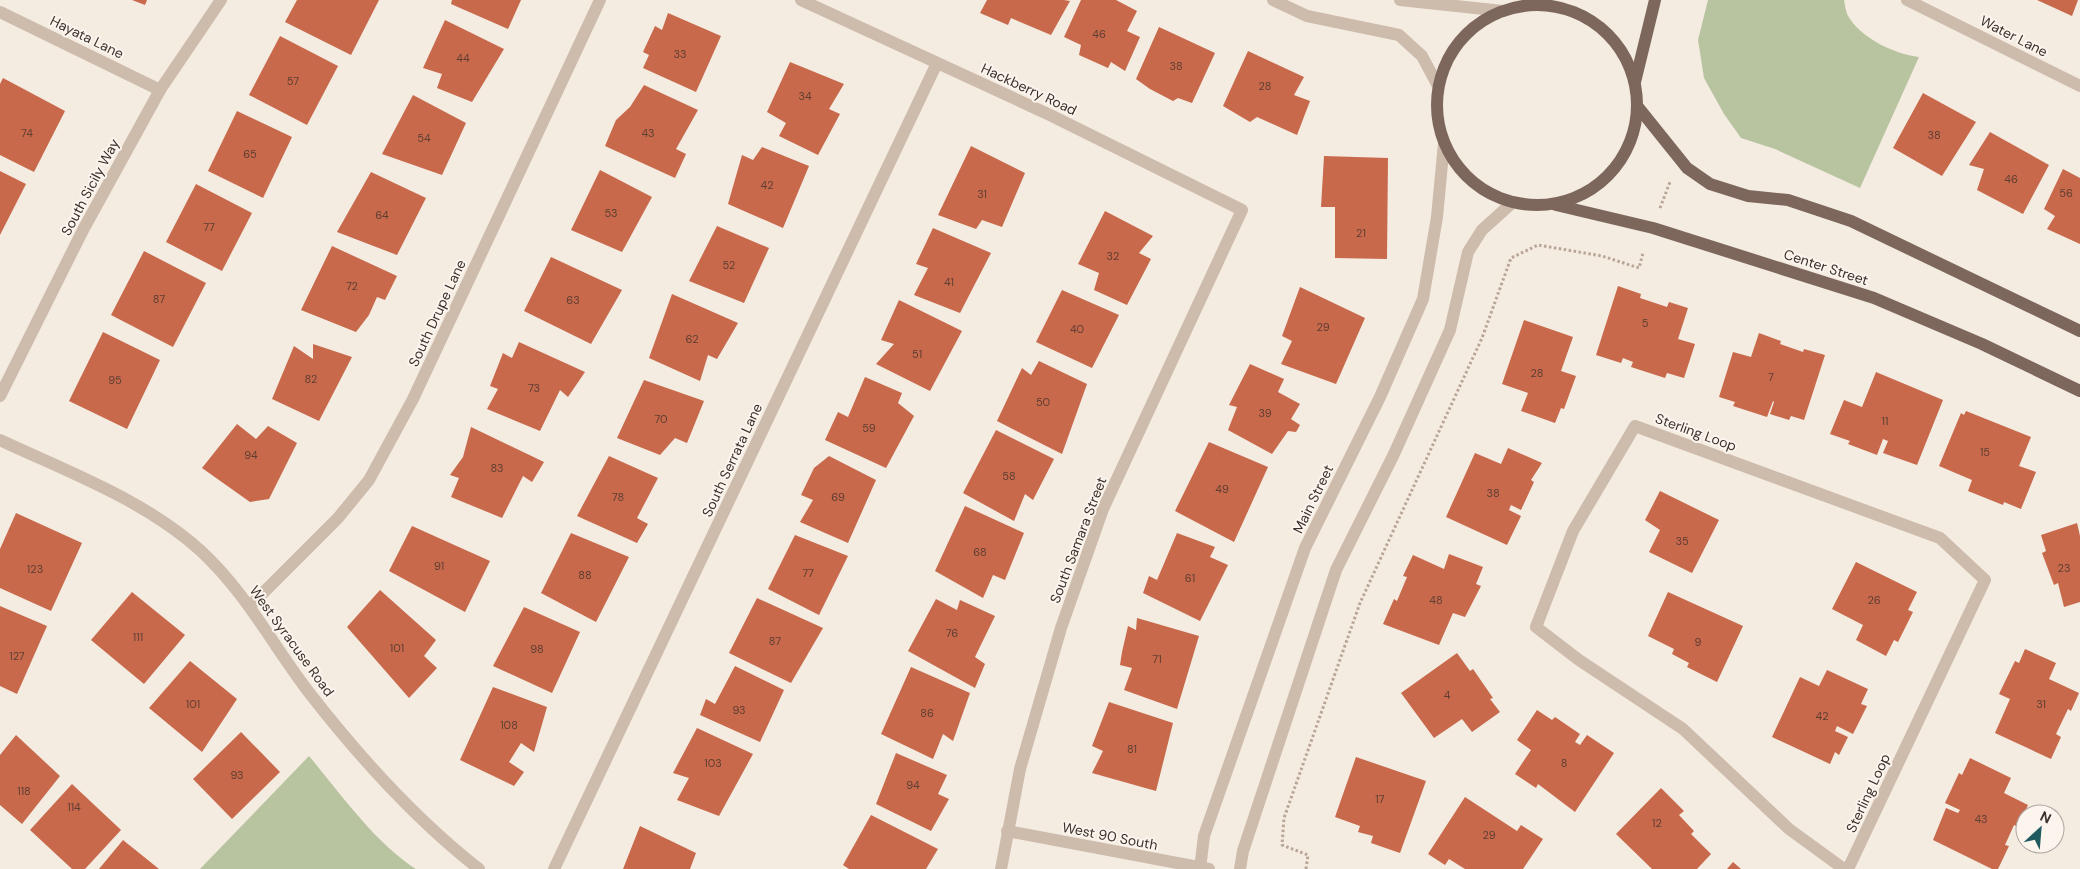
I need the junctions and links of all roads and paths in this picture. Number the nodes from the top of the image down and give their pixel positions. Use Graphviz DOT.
graph roads {
  1 [pos="221,0"];
  2 [pos="600,0"];
  3 [pos="801,0"];
  4 [pos="1273,0"];
  5 [pos="1400,0"];
  6 [pos="1655,0"];
  7 [pos="1907,0"];
  8 [pos="1533,3"];
  9 [pos="1503,11"];
  10 [pos="0,12"];
  11 [pos="937,64"];
  12 [pos="1635,82"];
  13 [pos="1438,86"];
  14 [pos="2080,86"];
  15 [pos="160,90"];
  16 [pos="1638,107"];
  17 [pos="1444,143"];
  18 [pos="1672,178"];
  19 [pos="1513,202"];
  20 [pos="1551,204"];
  21 [pos="1660,209"];
  22 [pos="1242,210"];
  23 [pos="1643,253"];
  24 [pos="2080,331"];
  25 [pos="2080,391"];
  26 [pos="0,396"];
  27 [pos="0,440"];
  28 [pos="251,605"];
  29 [pos="1007,831"];
  30 [pos="479,869"];
  31 [pos="554,869"];
  32 [pos="1001,869"];
  33 [pos="1203,869"];
  34 [pos="1240,869"];
  35 [pos="1306,869"];
  36 [pos="1844,869"];
  37 [pos="1848,869"];
  1 -- 15 [label="street, South Sicily Way"];
  2 -- 28 [label="street, South Drupe Lane"];
  3 -- 11 [label="street, Hackberry Road"];
  4 -- 13 [label="street"];
  5 -- 9 [label="street"];
  6 -- 12 [label="main road"];
  7 -- 14 [label="street, Water Lane"];
  8 -- 9 [label="main road"];
  8 -- 12 [label="main road"];
  9 -- 13 [label="main road"];
  10 -- 15 [label="street, Hayata Lane"];
  11 -- 22 [label="street, Hackberry Road"];
  11 -- 31 [label="street, South Serrata Lane"];
  12 -- 16 [label="main road"];
  13 -- 17 [label="main road"];
  15 -- 26 [label="street, South Sicily Way"];
  16 -- 20 [label="main road"];
  16 -- 24 [label="main road"];
  17 -- 19 [label="main road"];
  17 -- 33 [label="street, Main Street"];
  18 -- 21 [label="path"];
  19 -- 20 [label="main road"];
  19 -- 34 [label="street"];
  20 -- 25 [label="main road, Center Street"];
  22 -- 29 [label="street, South Samara Street"];
  23 -- 35 [label="path"];
  27 -- 28 [label="street, West Syracuse Road"];
  28 -- 30 [label="street, West Syracuse Road"];
  29 -- 32 [label="street, South Samara Street"];
  29 -- 33 [label="street, West 90 South"];
  36 -- 37 [label="street, Sterling Loop"];
}
